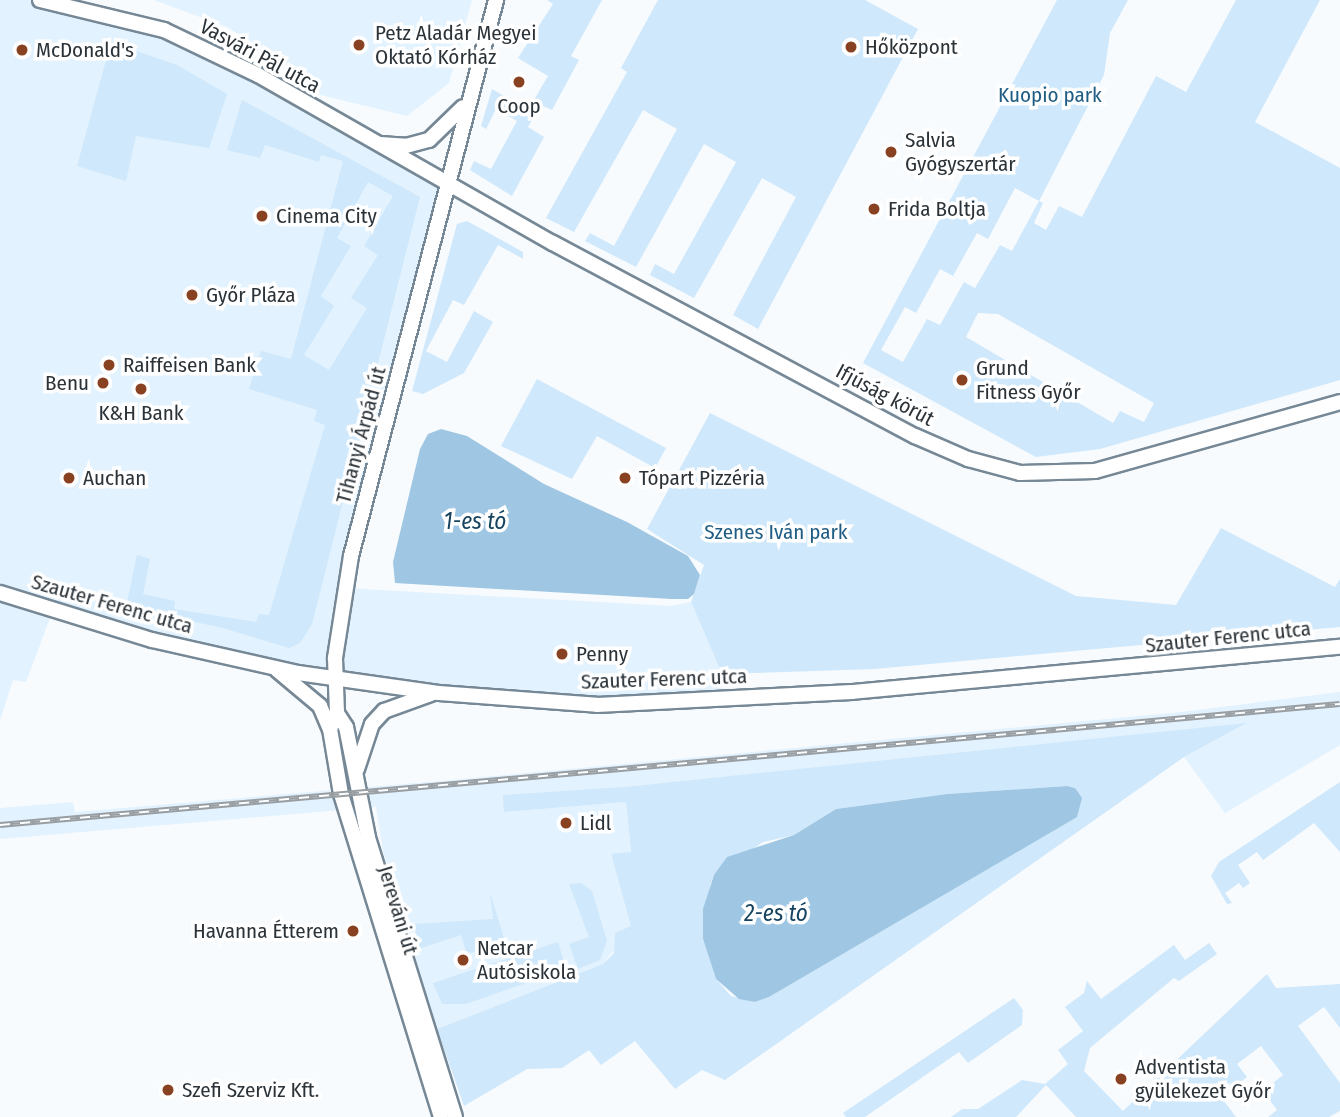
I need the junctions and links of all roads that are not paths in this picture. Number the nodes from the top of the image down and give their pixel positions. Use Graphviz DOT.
graph roads {
  1 [pos="40,0"];
  2 [pos="496,0"];
  3 [pos="472,90"];
  4 [pos="368,141"];
  5 [pos="446,183"];
  6 [pos="1340,402"];
  7 [pos="0,593"];
  8 [pos="1340,646"];
  9 [pos="273,667"];
  10 [pos="335,678"];
  11 [pos="439,693"];
  12 [pos="337,713"];
  13 [pos="330,729"];
  14 [pos="355,787"];
  15 [pos="441,1117"];
  16 [pos="455,1117"];
  1 -- 4 [label="street, Vasvári Pál utca"];
  2 -- 3 [label="street, Tihanyi Árpád út"];
  3 -- 4 [label="street, Tihanyi Árpád út"];
  3 -- 5 [label="street, Tihanyi Árpád út"];
  4 -- 5 [label="street, Vasvári Pál utca"];
  5 -- 6 [label="street, Ifjúság körút"];
  5 -- 10 [label="street, Tihanyi Árpád út"];
  7 -- 9 [label="street, Szauter Ferenc utca"];
  8 -- 11 [label="street, Szauter Ferenc utca"];
  9 -- 10 [label="street, Szauter Ferenc utca"];
  9 -- 13 [label="street, Jereváni út"];
  10 -- 11 [label="street, Szauter Ferenc utca"];
  10 -- 12 [label="street, Tihanyi Árpád út"];
  11 -- 14 [label="street"];
  12 -- 13 [label="street"];
  12 -- 14 [label="street, Tihanyi Árpád út"];
  13 -- 15 [label="street, Jereváni út"];
  14 -- 16 [label="street, Jereváni út"];
}
